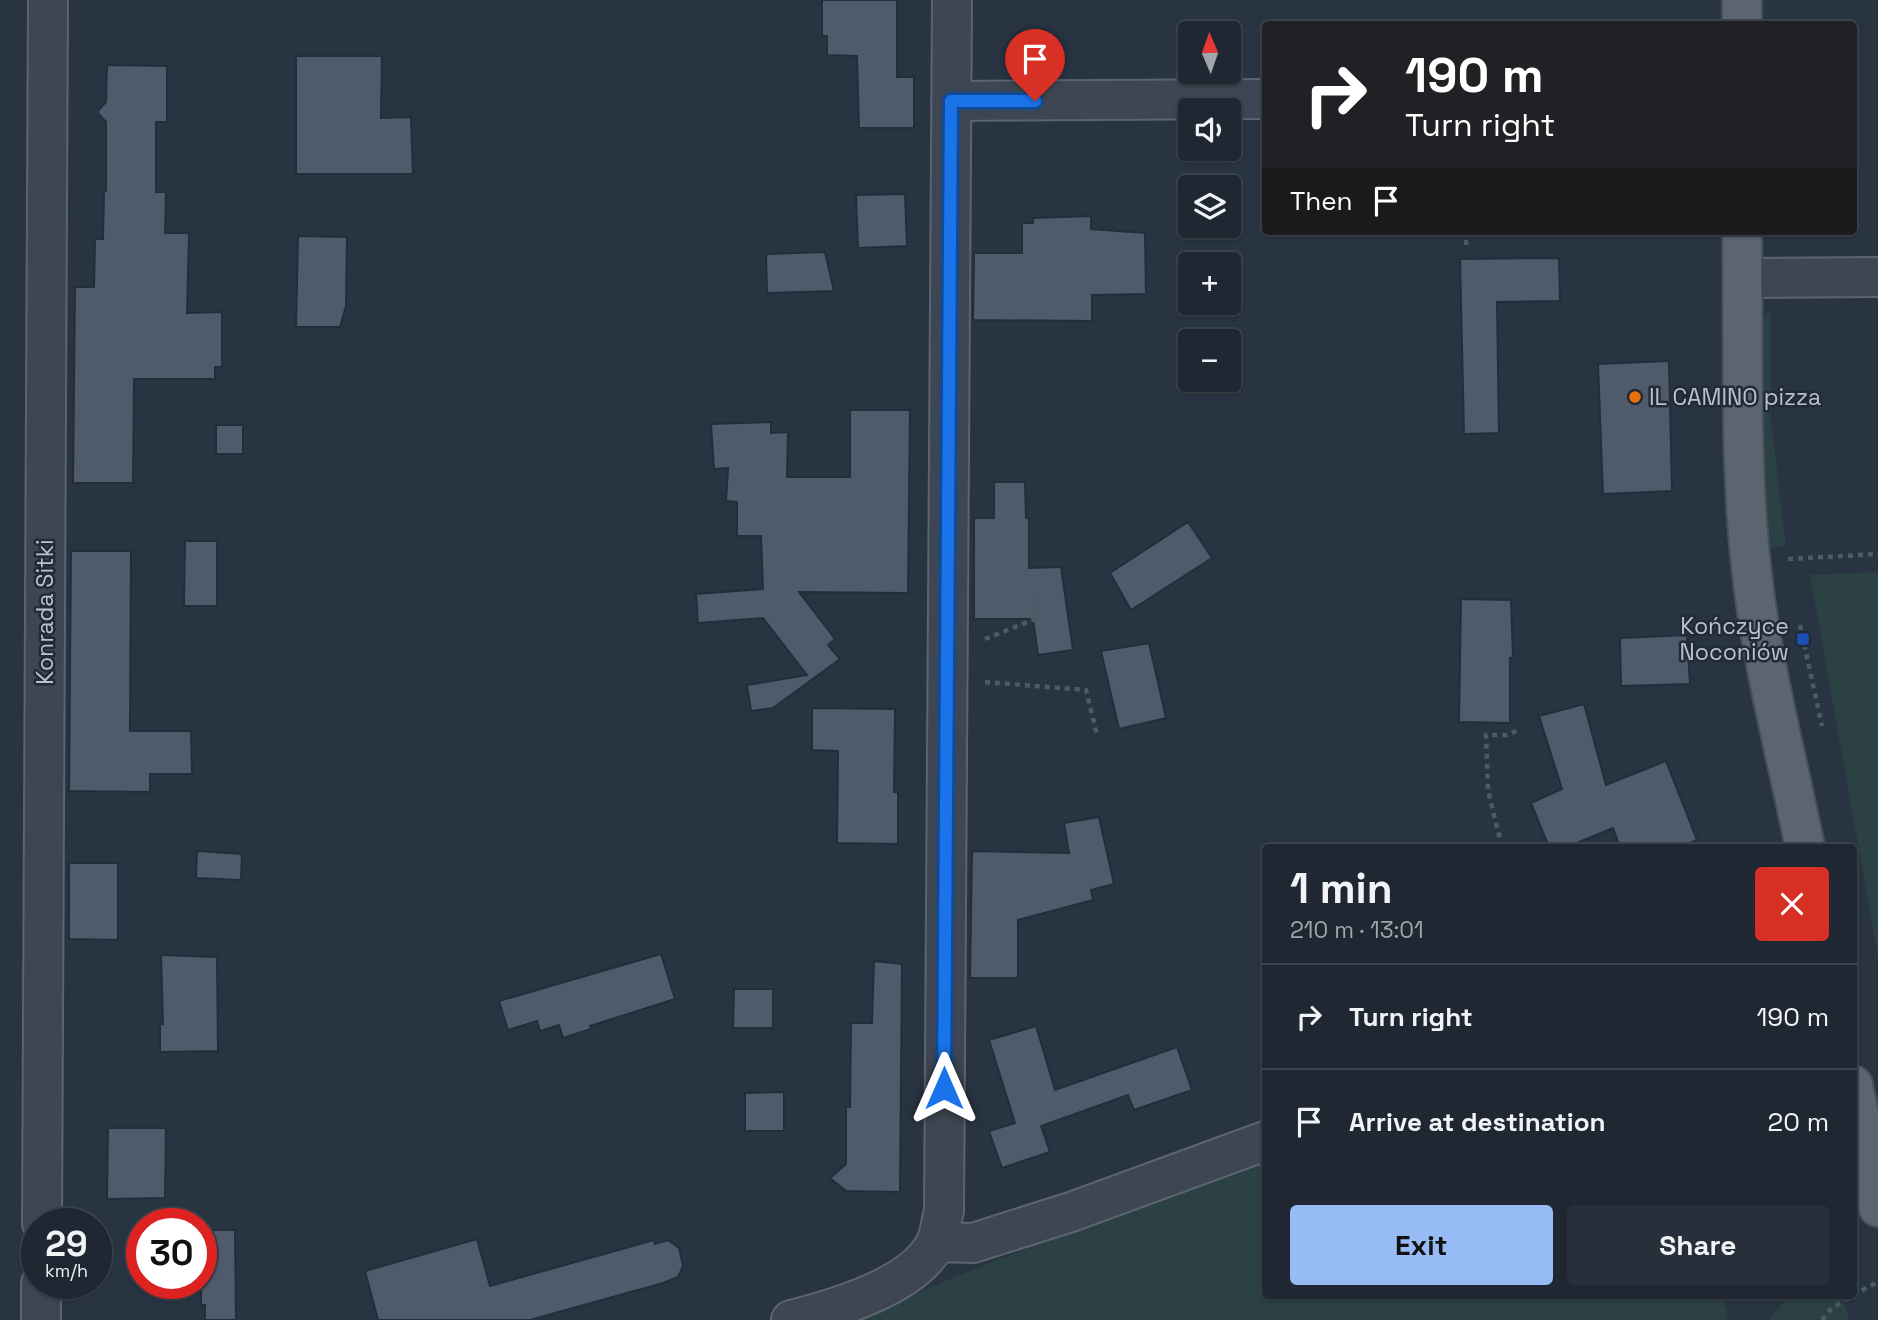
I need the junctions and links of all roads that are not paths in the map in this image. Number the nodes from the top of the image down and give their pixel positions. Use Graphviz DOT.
graph roads {
  1 [pos="48,0"];
  2 [pos="952,0"];
  3 [pos="1742,0"];
  4 [pos="1742,21"];
  5 [pos="1262,99"];
  6 [pos="951,101"];
  7 [pos="1742,235"];
  8 [pos="1878,277"];
  9 [pos="1743,278"];
  10 [pos="1804,844"];
  11 [pos="1857,1105"];
  12 [pos="1262,1142"];
  13 [pos="1878,1207"];
  14 [pos="41,1208"];
  15 [pos="940,1227"];
  16 [pos="41,1299"];
  17 [pos="803,1317"];
  18 [pos="41,1320"];
  1 -- 14 [label="street, Konrada Sitki"];
  2 -- 6 [label="street"];
  3 -- 4 [label="main road"];
  5 -- 6 [label="street"];
  6 -- 15 [label="street"];
  7 -- 9 [label="main road"];
  8 -- 9 [label="street"];
  9 -- 10 [label="main road"];
  11 -- 13 [label="main road"];
  12 -- 15 [label="street"];
  15 -- 17 [label="street"];
  16 -- 18 [label="street"];
}
